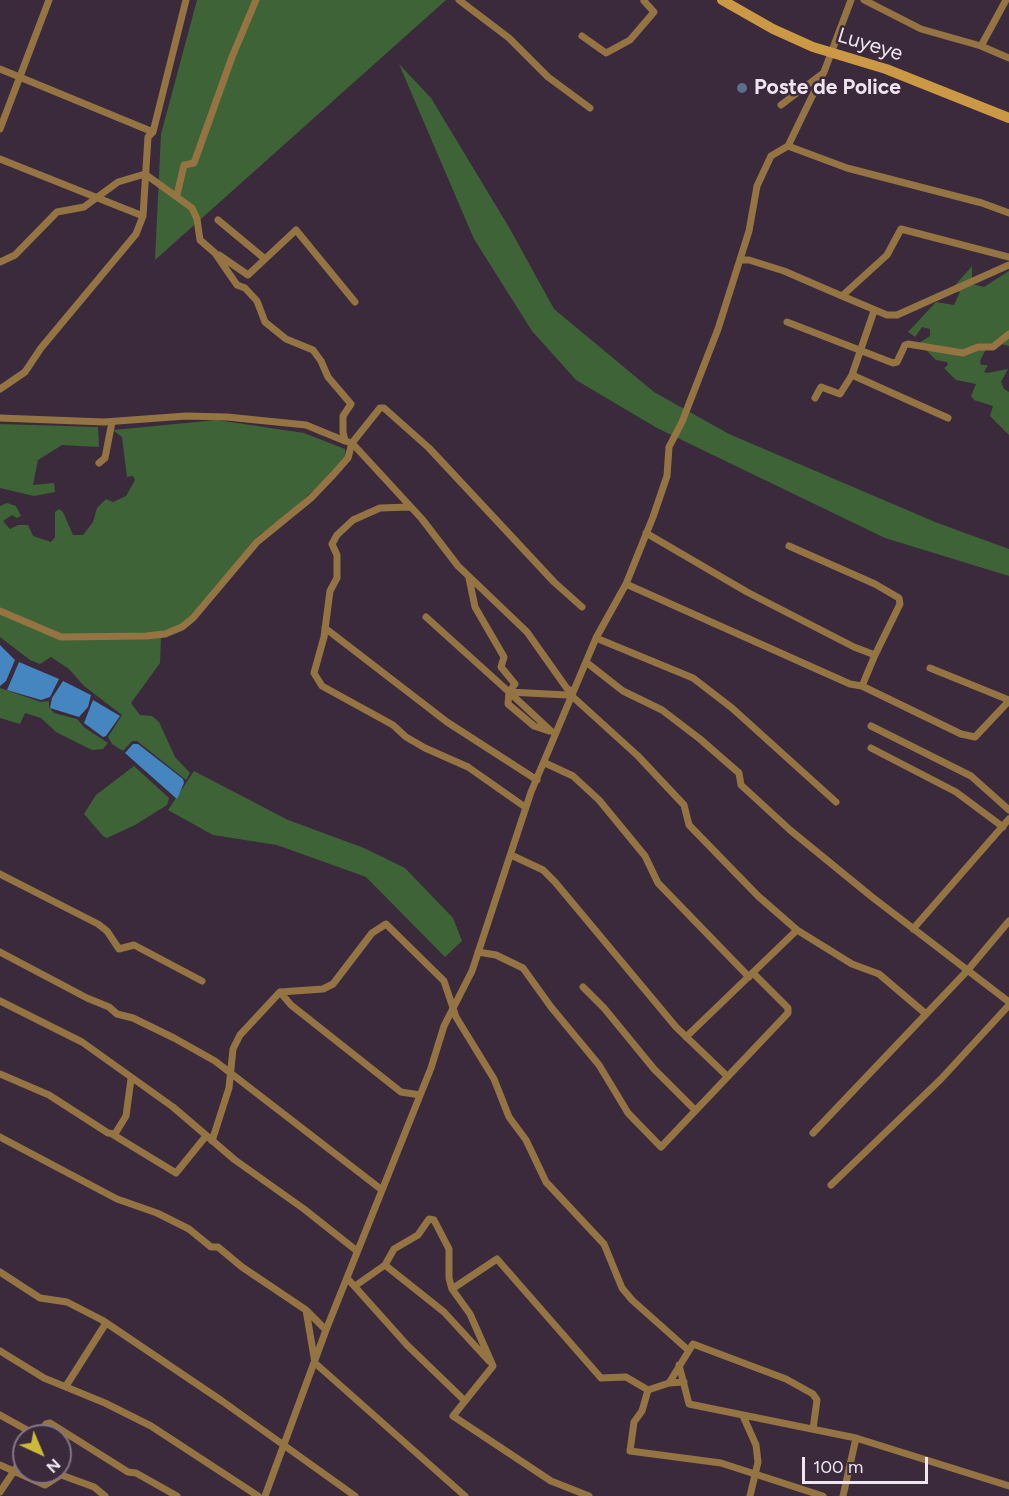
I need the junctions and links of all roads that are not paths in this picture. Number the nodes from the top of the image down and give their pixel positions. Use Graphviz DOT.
graph roads {
  1 [pos="49,0"];
  2 [pos="186,0"];
  3 [pos="256,0"];
  4 [pos="459,0"];
  5 [pos="644,0"];
  6 [pos="722,0"];
  7 [pos="850,0"];
  8 [pos="864,0"];
  9 [pos="1006,0"];
  10 [pos="582,36"];
  11 [pos="981,46"];
  12 [pos="831,53"];
  13 [pos="1009,58"];
  14 [pos="0,69"];
  15 [pos="824,72"];
  16 [pos="19,78"];
  17 [pos="781,105"];
  18 [pos="590,108"];
  19 [pos="1009,118"];
  20 [pos="0,129"];
  21 [pos="153,132"];
  22 [pos="788,146"];
  23 [pos="0,159"];
  24 [pos="145,174"];
  25 [pos="177,195"];
  26 [pos="97,197"];
  27 [pos="1009,213"];
  28 [pos="142,216"];
  29 [pos="218,220"];
  30 [pos="215,253"];
  31 [pos="1009,257"];
  32 [pos="265,259"];
  33 [pos="740,260"];
  34 [pos="0,262"];
  35 [pos="1009,265"];
  36 [pos="842,296"];
  37 [pos="355,302"];
  38 [pos="874,311"];
  39 [pos="787,321"];
  40 [pos="1009,334"];
  41 [pos="860,351"];
  42 [pos="852,375"];
  43 [pos="0,389"];
  44 [pos="815,398"];
  45 [pos="0,418"];
  46 [pos="948,418"];
  47 [pos="112,422"];
  48 [pos="349,442"];
  49 [pos="99,463"];
  50 [pos="410,507"];
  51 [pos="646,533"];
  52 [pos="789,546"];
  53 [pos="469,577"];
  54 [pos="626,584"];
  55 [pos="582,607"];
  56 [pos="0,611"];
  57 [pos="426,617"];
  58 [pos="325,628"];
  59 [pos="596,638"];
  60 [pos="876,655"];
  61 [pos="586,662"];
  62 [pos="930,668"];
  63 [pos="862,686"];
  64 [pos="509,692"];
  65 [pos="572,694"];
  66 [pos="1009,700"];
  67 [pos="871,726"];
  68 [pos="555,740"];
  69 [pos="871,748"];
  70 [pos="545,763"];
  71 [pos="537,780"];
  72 [pos="836,802"];
  73 [pos="525,807"];
  74 [pos="1009,810"];
  75 [pos="1009,819"];
  76 [pos="1003,827"];
  77 [pos="511,855"];
  78 [pos="0,874"];
  79 [pos="1009,921"];
  80 [pos="913,929"];
  81 [pos="796,930"];
  82 [pos="0,952"];
  83 [pos="478,952"];
  84 [pos="967,971"];
  85 [pos="751,975"];
  86 [pos="202,981"];
  87 [pos="583,987"];
  88 [pos="280,992"];
  89 [pos="0,1001"];
  90 [pos="1009,1003"];
  91 [pos="453,1011"];
  92 [pos="926,1014"];
  93 [pos="686,1037"];
  94 [pos="231,1072"];
  95 [pos="0,1074"];
  96 [pos="728,1076"];
  97 [pos="131,1079"];
  98 [pos="420,1095"];
  99 [pos="695,1110"];
  100 [pos="813,1132"];
  101 [pos="112,1134"];
  102 [pos="0,1137"];
  103 [pos="209,1139"];
  104 [pos="831,1185"];
  105 [pos="382,1190"];
  106 [pos="357,1251"];
  107 [pos="385,1265"];
  108 [pos="0,1272"];
  109 [pos="347,1278"];
  110 [pos="355,1286"];
  111 [pos="452,1289"];
  112 [pos="306,1310"];
  113 [pos="106,1323"];
  114 [pos="326,1330"];
  115 [pos="687,1349"];
  116 [pos="0,1351"];
  117 [pos="491,1363"];
  118 [pos="315,1364"];
  119 [pos="679,1365"];
  120 [pos="684,1382"];
  121 [pos="669,1383"];
  122 [pos="66,1386"];
  123 [pos="648,1390"];
  124 [pos="464,1400"];
  125 [pos="0,1415"];
  126 [pos="743,1416"];
  127 [pos="16,1424"];
  128 [pos="813,1429"];
  129 [pos="72,1437"];
  130 [pos="856,1438"];
  131 [pos="284,1444"];
  132 [pos="756,1474"];
  133 [pos="12,1475"];
  134 [pos="72,1479"];
  135 [pos="1009,1486"];
  136 [pos="0,1491"];
  137 [pos="105,1496"];
  138 [pos="176,1496"];
  139 [pos="258,1496"];
  140 [pos="265,1496"];
  141 [pos="355,1496"];
  142 [pos="465,1496"];
  143 [pos="589,1496"];
  144 [pos="750,1496"];
  145 [pos="823,1496"];
  146 [pos="843,1496"];
  1 -- 16 [label="street"];
  2 -- 21 [label="street"];
  3 -- 25 [label="street"];
  4 -- 18 [label="street"];
  5 -- 10 [label="street"];
  6 -- 12 [label="street, Luyeye"];
  7 -- 12 [label="street"];
  8 -- 11 [label="street"];
  9 -- 11 [label="street"];
  11 -- 13 [label="street"];
  12 -- 15 [label="street"];
  12 -- 19 [label="street, Luyeye"];
  14 -- 16 [label="street"];
  15 -- 17 [label="street"];
  15 -- 22 [label="street"];
  16 -- 20 [label="street"];
  16 -- 21 [label="street"];
  21 -- 24 [label="street"];
  22 -- 27 [label="street"];
  22 -- 33 [label="street"];
  23 -- 26 [label="street"];
  24 -- 25 [label="street"];
  24 -- 26 [label="street"];
  24 -- 28 [label="street"];
  25 -- 30 [label="street"];
  26 -- 28 [label="street"];
  26 -- 34 [label="street"];
  28 -- 43 [label="street"];
  29 -- 32 [label="street"];
  30 -- 32 [label="street"];
  30 -- 48 [label="street"];
  31 -- 36 [label="street"];
  32 -- 37 [label="street"];
  33 -- 36 [label="street"];
  33 -- 51 [label="street"];
  35 -- 38 [label="street"];
  36 -- 38 [label="street"];
  38 -- 41 [label="street"];
  39 -- 41 [label="street"];
  40 -- 41 [label="street"];
  41 -- 42 [label="street"];
  42 -- 44 [label="street"];
  42 -- 46 [label="street"];
  45 -- 47 [label="street"];
  47 -- 48 [label="street"];
  47 -- 49 [label="street"];
  48 -- 50 [label="street"];
  48 -- 55 [label="street"];
  48 -- 56 [label="street"];
  50 -- 53 [label="street"];
  50 -- 58 [label="street"];
  51 -- 54 [label="street"];
  51 -- 60 [label="street"];
  52 -- 60 [label="street"];
  53 -- 64 [label="street"];
  53 -- 65 [label="street"];
  54 -- 59 [label="street"];
  54 -- 63 [label="street"];
  57 -- 64 [label="street"];
  58 -- 71 [label="street"];
  58 -- 73 [label="street"];
  59 -- 61 [label="street"];
  59 -- 72 [label="street"];
  60 -- 63 [label="street"];
  61 -- 65 [label="street"];
  61 -- 80 [label="street"];
  62 -- 66 [label="street"];
  63 -- 66 [label="street"];
  64 -- 65 [label="street"];
  64 -- 68 [label="street"];
  65 -- 68 [label="street"];
  65 -- 81 [label="street"];
  67 -- 74 [label="street"];
  68 -- 70 [label="street"];
  69 -- 76 [label="street"];
  70 -- 71 [label="street"];
  70 -- 85 [label="street"];
  71 -- 73 [label="street"];
  73 -- 77 [label="street"];
  75 -- 76 [label="street"];
  76 -- 80 [label="street"];
  77 -- 83 [label="street"];
  77 -- 93 [label="street"];
  78 -- 86 [label="street"];
  79 -- 84 [label="street"];
  80 -- 84 [label="street"];
  81 -- 85 [label="street"];
  81 -- 92 [label="street"];
  82 -- 94 [label="street"];
  83 -- 91 [label="street"];
  83 -- 99 [label="street"];
  84 -- 90 [label="street"];
  84 -- 92 [label="street"];
  85 -- 93 [label="street"];
  85 -- 96 [label="street"];
  87 -- 99 [label="street"];
  88 -- 91 [label="street"];
  88 -- 94 [label="street"];
  88 -- 98 [label="street"];
  89 -- 97 [label="street"];
  90 -- 104 [label="street"];
  91 -- 98 [label="street"];
  91 -- 115 [label="street"];
  92 -- 100 [label="street"];
  93 -- 96 [label="street"];
  94 -- 103 [label="street"];
  94 -- 105 [label="street"];
  95 -- 101 [label="street"];
  96 -- 99 [label="street"];
  97 -- 101 [label="street"];
  97 -- 103 [label="street"];
  98 -- 105 [label="street"];
  101 -- 103 [label="street"];
  102 -- 112 [label="street"];
  103 -- 106 [label="street"];
  105 -- 106 [label="street"];
  106 -- 109 [label="street"];
  107 -- 110 [label="street"];
  107 -- 111 [label="street"];
  107 -- 117 [label="street"];
  108 -- 113 [label="street"];
  109 -- 110 [label="street"];
  109 -- 114 [label="street"];
  110 -- 124 [label="street"];
  111 -- 117 [label="street"];
  111 -- 123 [label="street"];
  112 -- 114 [label="street"];
  112 -- 118 [label="street"];
  113 -- 122 [label="street"];
  113 -- 131 [label="street"];
  114 -- 118 [label="street"];
  115 -- 119 [label="street"];
  115 -- 128 [label="street"];
  116 -- 122 [label="street"];
  117 -- 124 [label="street"];
  118 -- 131 [label="street"];
  118 -- 142 [label="street"];
  119 -- 120 [label="street"];
  119 -- 121 [label="street"];
  120 -- 121 [label="street"];
  120 -- 126 [label="street"];
  121 -- 123 [label="street"];
  122 -- 139 [label="street"];
  123 -- 132 [label="street"];
  124 -- 143 [label="street"];
  125 -- 127 [label="street"];
  126 -- 128 [label="street"];
  126 -- 132 [label="street"];
  128 -- 130 [label="street"];
  129 -- 138 [label="street"];
  130 -- 135 [label="street"];
  130 -- 146 [label="street"];
  131 -- 140 [label="street"];
  131 -- 141 [label="street"];
  132 -- 144 [label="street"];
  132 -- 145 [label="street"];
  133 -- 136 [label="street"];
  134 -- 137 [label="street"];
}
